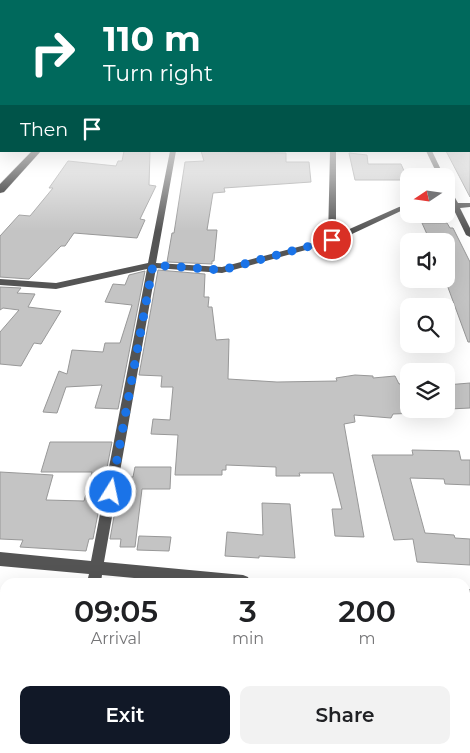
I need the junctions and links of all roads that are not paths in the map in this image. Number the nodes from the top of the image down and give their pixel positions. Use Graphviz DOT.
graph roads {
  1 [pos="27,161"];
  2 [pos="171,161"];
  3 [pos="333,161"];
  4 [pos="2,185"];
  5 [pos="455,205"];
  6 [pos="470,205"];
  7 [pos="400,208"];
  8 [pos="470,235"];
  9 [pos="332,240"];
  10 [pos="153,265"];
  11 [pos="0,282"];
  12 [pos="0,559"];
  13 [pos="97,568"];
  14 [pos="95,578"];
  15 [pos="201,578"];
  1 -- 4 [label="highway"];
  2 -- 10 [label="street"];
  3 -- 9 [label="street"];
  5 -- 6 [label="street"];
  5 -- 8 [label="street"];
  7 -- 9 [label="street"];
  9 -- 10 [label="street"];
  10 -- 11 [label="street"];
  10 -- 13 [label="street"];
  12 -- 13 [label="street"];
  13 -- 14 [label="street"];
  13 -- 15 [label="street"];
}
